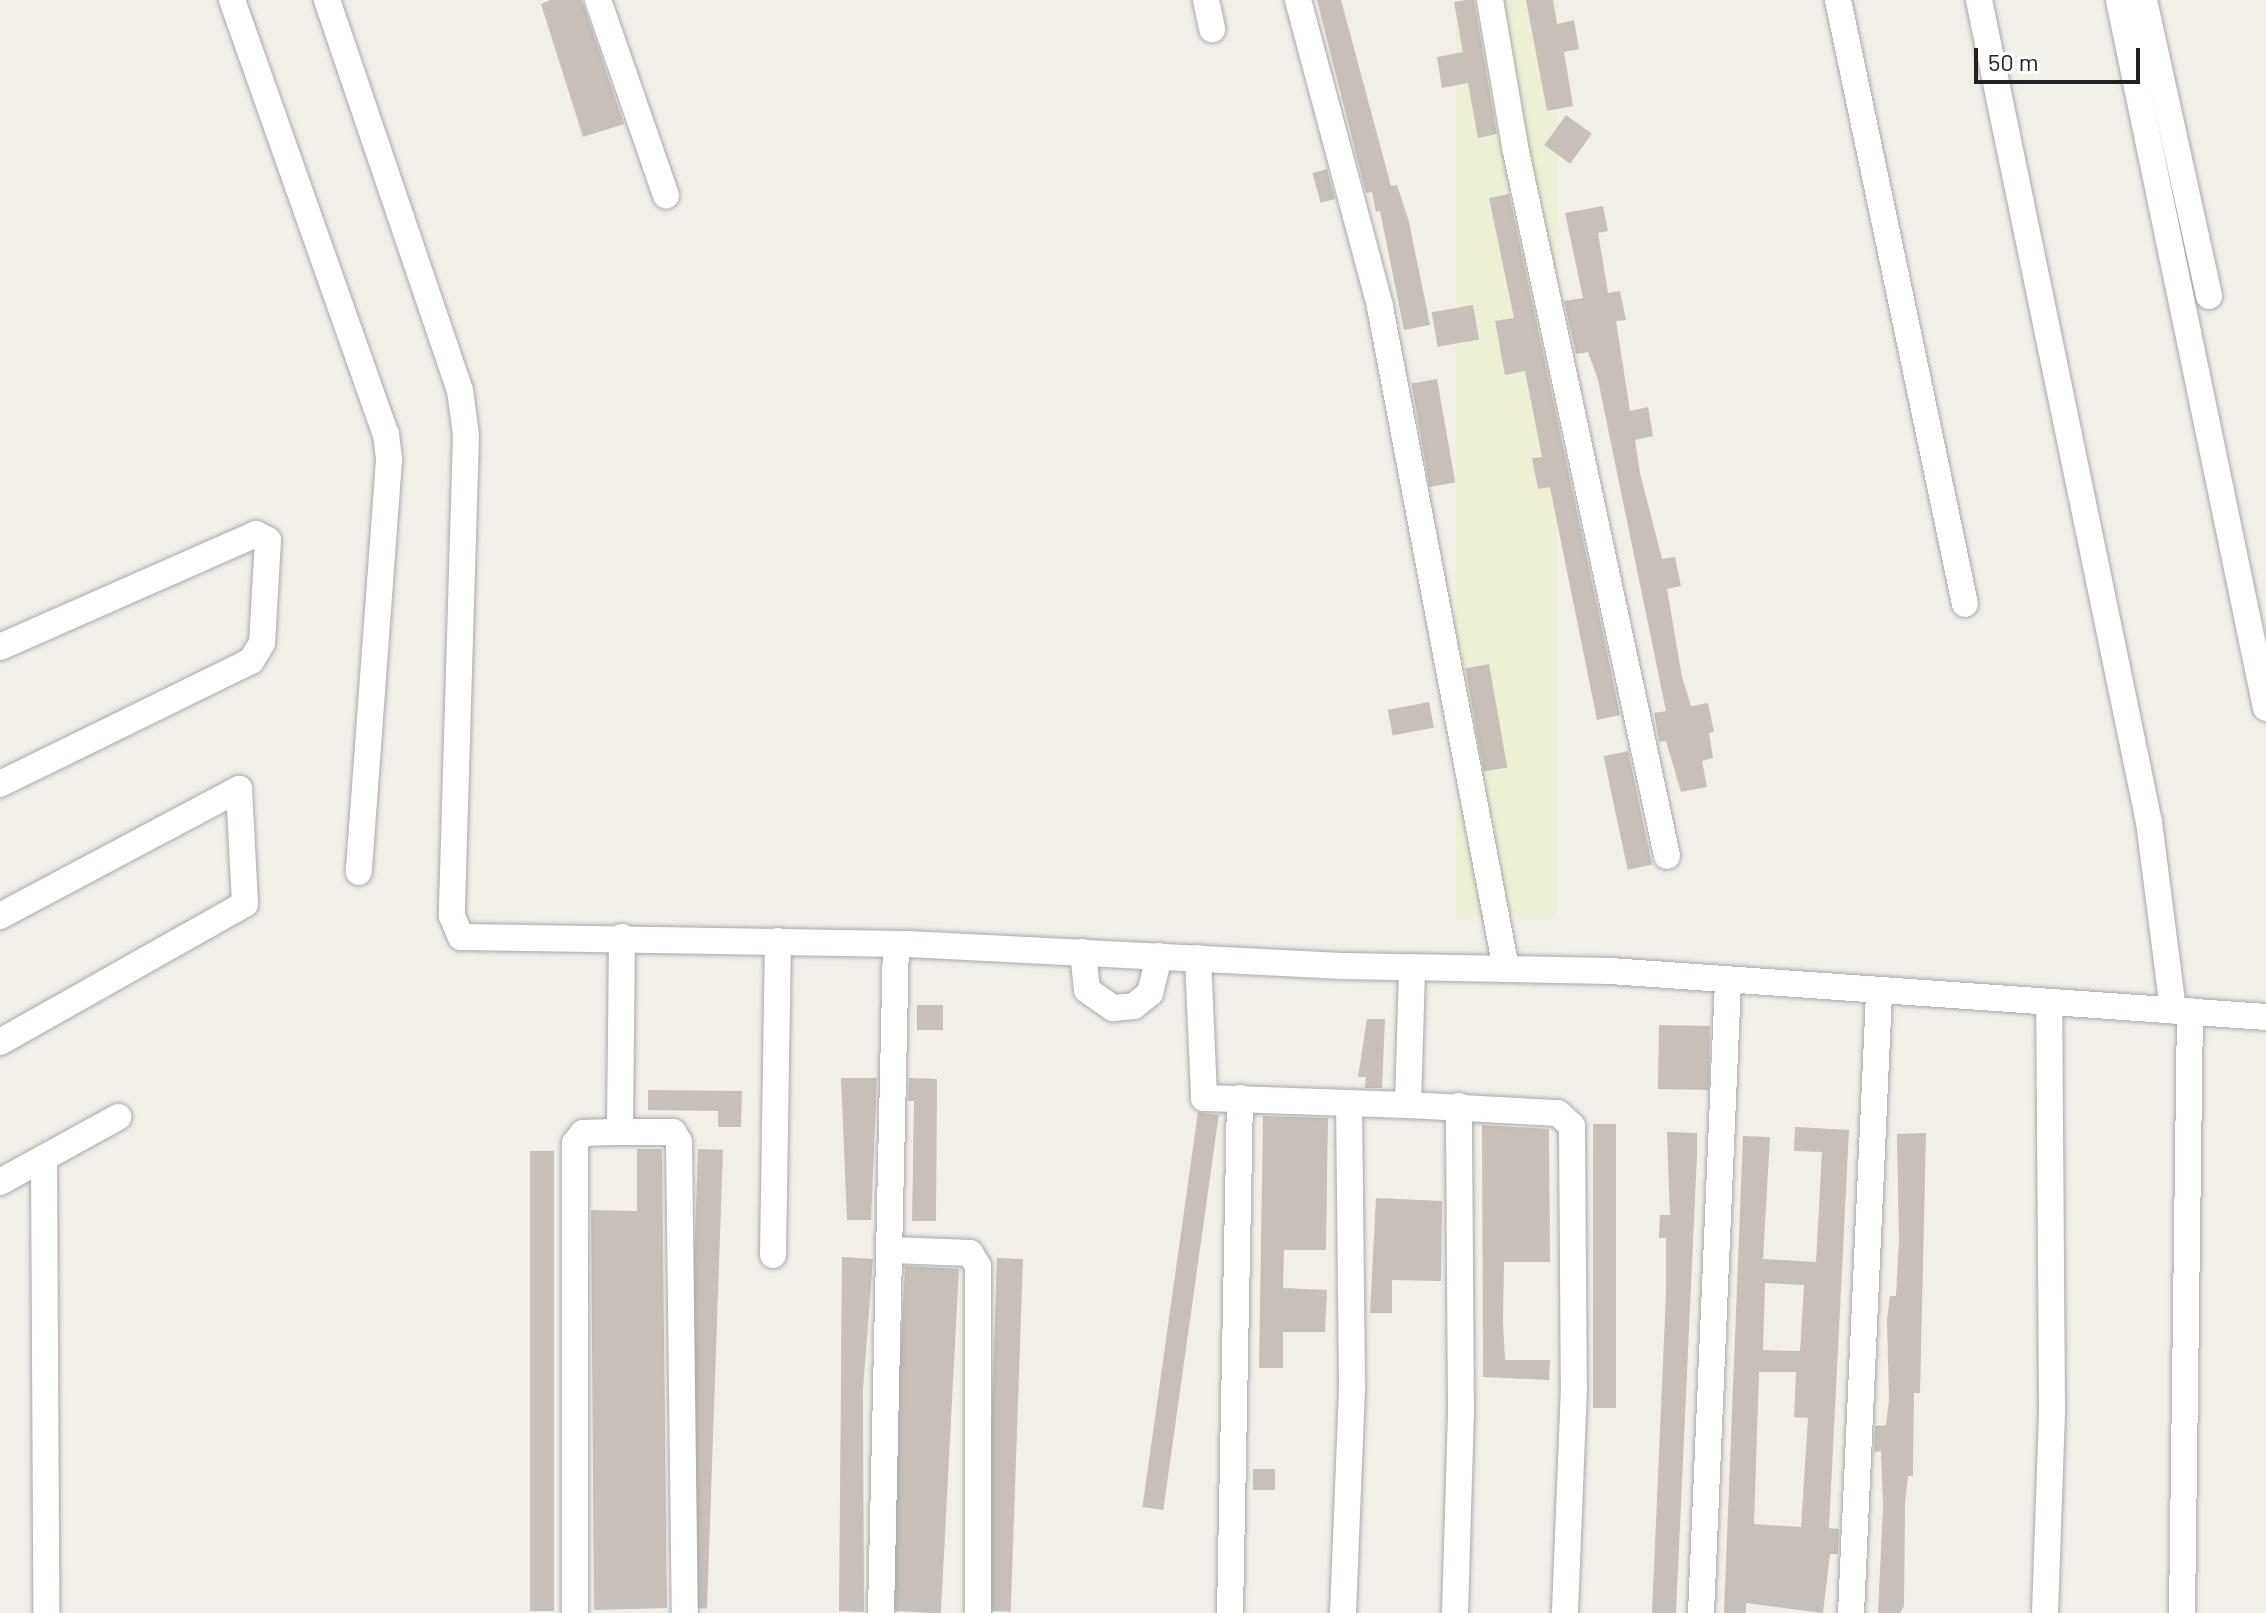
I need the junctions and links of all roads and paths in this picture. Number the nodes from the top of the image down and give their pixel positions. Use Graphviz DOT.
graph roads {
  1 [pos="232,0"];
  2 [pos="327,0"];
  3 [pos="598,0"];
  4 [pos="1206,0"];
  5 [pos="1298,0"];
  6 [pos="1490,0"];
  7 [pos="1838,0"];
  8 [pos="1979,0"];
  9 [pos="2119,0"];
  10 [pos="2144,0"];
  11 [pos="1212,29"];
  12 [pos="666,195"];
  13 [pos="2209,296"];
  14 [pos="1965,604"];
  15 [pos="0,647"];
  16 [pos="2266,708"];
  17 [pos="0,784"];
  18 [pos="1667,856"];
  19 [pos="359,872"];
  20 [pos="0,916"];
  21 [pos="622,937"];
  22 [pos="778,941"];
  23 [pos="896,944"];
  24 [pos="1083,952"];
  25 [pos="1159,956"];
  26 [pos="1198,958"];
  27 [pos="1412,967"];
  28 [pos="1506,969"];
  29 [pos="1728,981"];
  30 [pos="1879,993"];
  31 [pos="2049,1004"];
  32 [pos="2182,1010"];
  33 [pos="2266,1017"];
  34 [pos="0,1042"];
  35 [pos="1240,1098"];
  36 [pos="1349,1103"];
  37 [pos="1408,1105"];
  38 [pos="1459,1106"];
  39 [pos="118,1117"];
  40 [pos="620,1132"];
  41 [pos="44,1158"];
  42 [pos="0,1182"];
  43 [pos="892,1250"];
  44 [pos="773,1255"];
  45 [pos="46,1613"];
  46 [pos="575,1613"];
  47 [pos="685,1613"];
  48 [pos="881,1613"];
  49 [pos="978,1613"];
  50 [pos="1230,1613"];
  51 [pos="1343,1613"];
  52 [pos="1455,1613"];
  53 [pos="1565,1613"];
  54 [pos="1701,1613"];
  55 [pos="1851,1613"];
  56 [pos="2045,1613"];
  57 [pos="2182,1613"];
  1 -- 19 [label="street"];
  2 -- 21 [label="street"];
  3 -- 12 [label="street"];
  4 -- 11 [label="street"];
  5 -- 28 [label="street"];
  6 -- 18 [label="street"];
  7 -- 14 [label="street"];
  8 -- 32 [label="street"];
  9 -- 16 [label="street"];
  10 -- 13 [label="street"];
  15 -- 17 [label="street"];
  20 -- 34 [label="street"];
  21 -- 22 [label="street"];
  21 -- 40 [label="street"];
  22 -- 23 [label="street"];
  22 -- 44 [label="street"];
  23 -- 24 [label="street"];
  23 -- 43 [label="street"];
  24 -- 25 [label="street"];
  24 -- 25 [label="street"];
  25 -- 26 [label="street"];
  26 -- 27 [label="street"];
  26 -- 35 [label="street"];
  27 -- 28 [label="street"];
  27 -- 37 [label="street"];
  28 -- 29 [label="street"];
  29 -- 30 [label="street"];
  29 -- 54 [label="street"];
  30 -- 31 [label="street"];
  30 -- 55 [label="street"];
  31 -- 32 [label="street"];
  31 -- 56 [label="street"];
  32 -- 33 [label="street"];
  32 -- 57 [label="street"];
  35 -- 36 [label="street"];
  35 -- 50 [label="street"];
  36 -- 37 [label="street"];
  36 -- 51 [label="street"];
  37 -- 38 [label="street"];
  38 -- 52 [label="street"];
  38 -- 53 [label="street"];
  39 -- 41 [label="street"];
  40 -- 46 [label="street"];
  40 -- 47 [label="street"];
  41 -- 42 [label="street"];
  41 -- 45 [label="street"];
  43 -- 48 [label="street"];
  43 -- 49 [label="street"];
}
